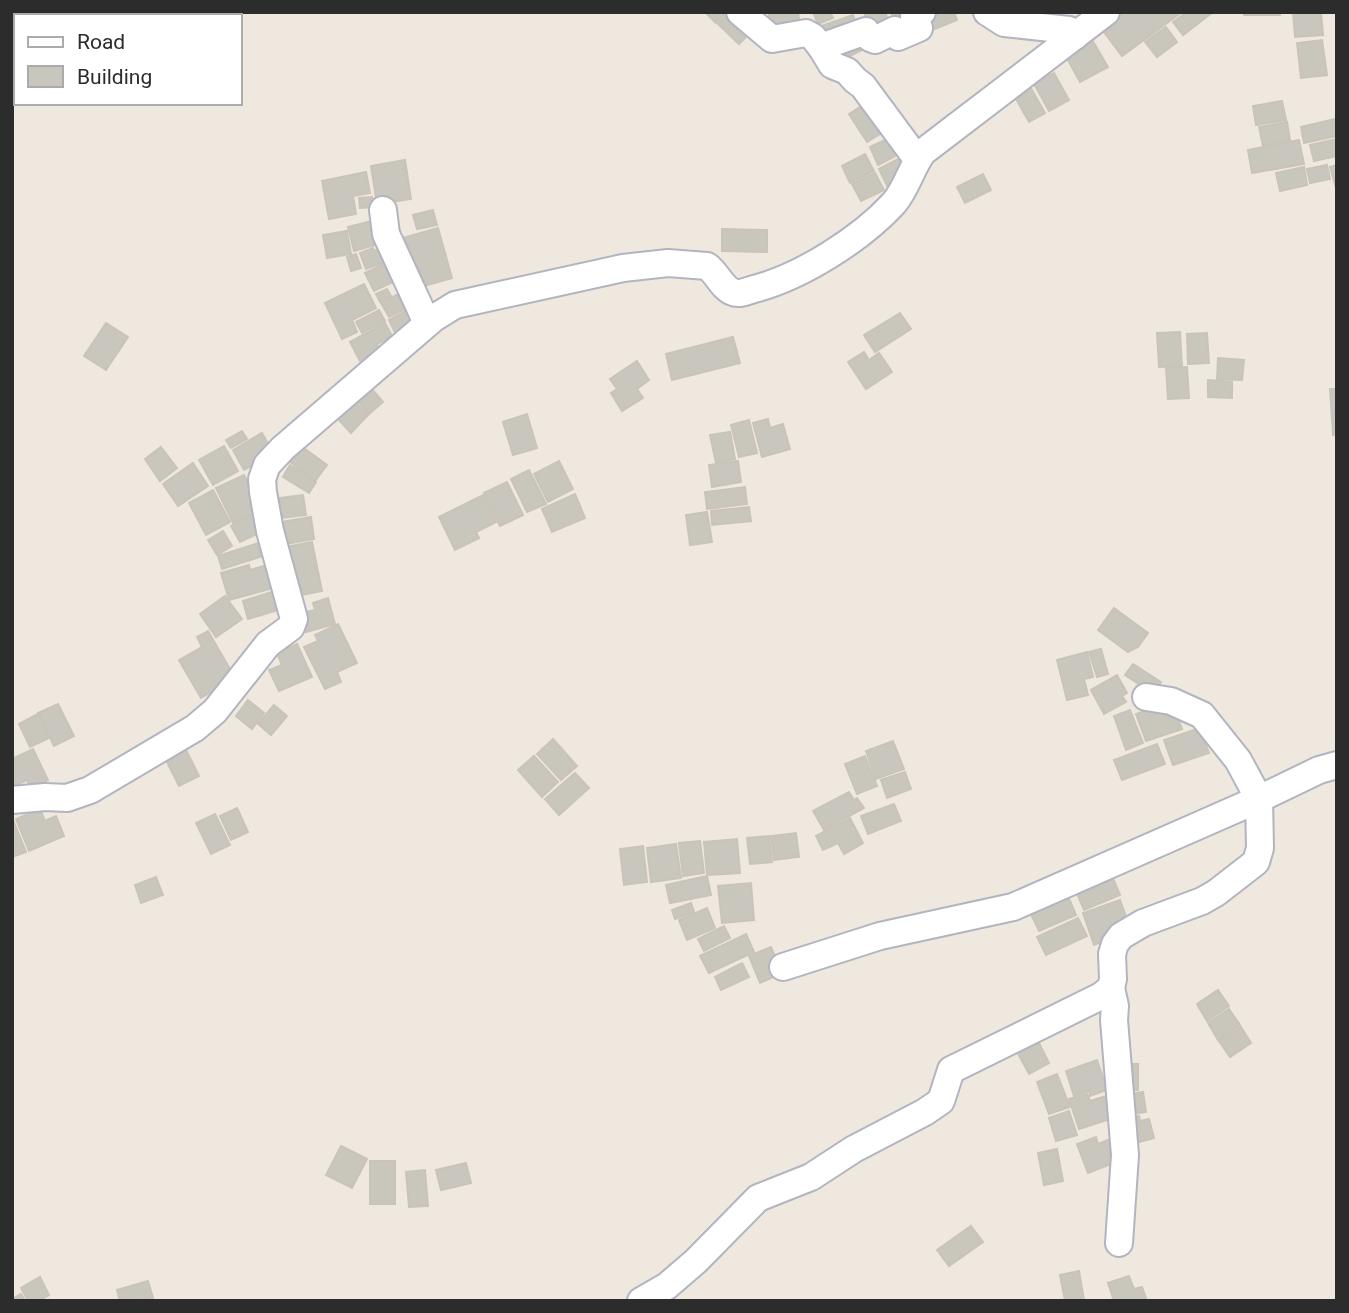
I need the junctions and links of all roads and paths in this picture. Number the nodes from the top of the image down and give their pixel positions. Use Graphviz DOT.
graph roads {
  1 [pos="740,12"];
  2 [pos="922,12"];
  3 [pos="987,12"];
  4 [pos="1106,12"];
  5 [pos="1075,36"];
  6 [pos="821,47"];
  7 [pos="917,159"];
  8 [pos="383,210"];
  9 [pos="427,323"];
  10 [pos="1146,697"];
  11 [pos="1337,765"];
  12 [pos="1259,799"];
  13 [pos="12,800"];
  14 [pos="783,967"];
  15 [pos="1111,988"];
  16 [pos="1119,1243"];
  17 [pos="641,1301"];
  1 -- 6 [label="street"];
  2 -- 6 [label="street"];
  3 -- 5 [label="street"];
  4 -- 5 [label="street"];
  5 -- 7 [label="street"];
  6 -- 7 [label="street"];
  7 -- 9 [label="street"];
  8 -- 9 [label="street"];
  9 -- 13 [label="street"];
  10 -- 12 [label="street"];
  11 -- 12 [label="street"];
  12 -- 14 [label="street"];
  12 -- 15 [label="street"];
  15 -- 16 [label="street"];
  15 -- 17 [label="street"];
}
